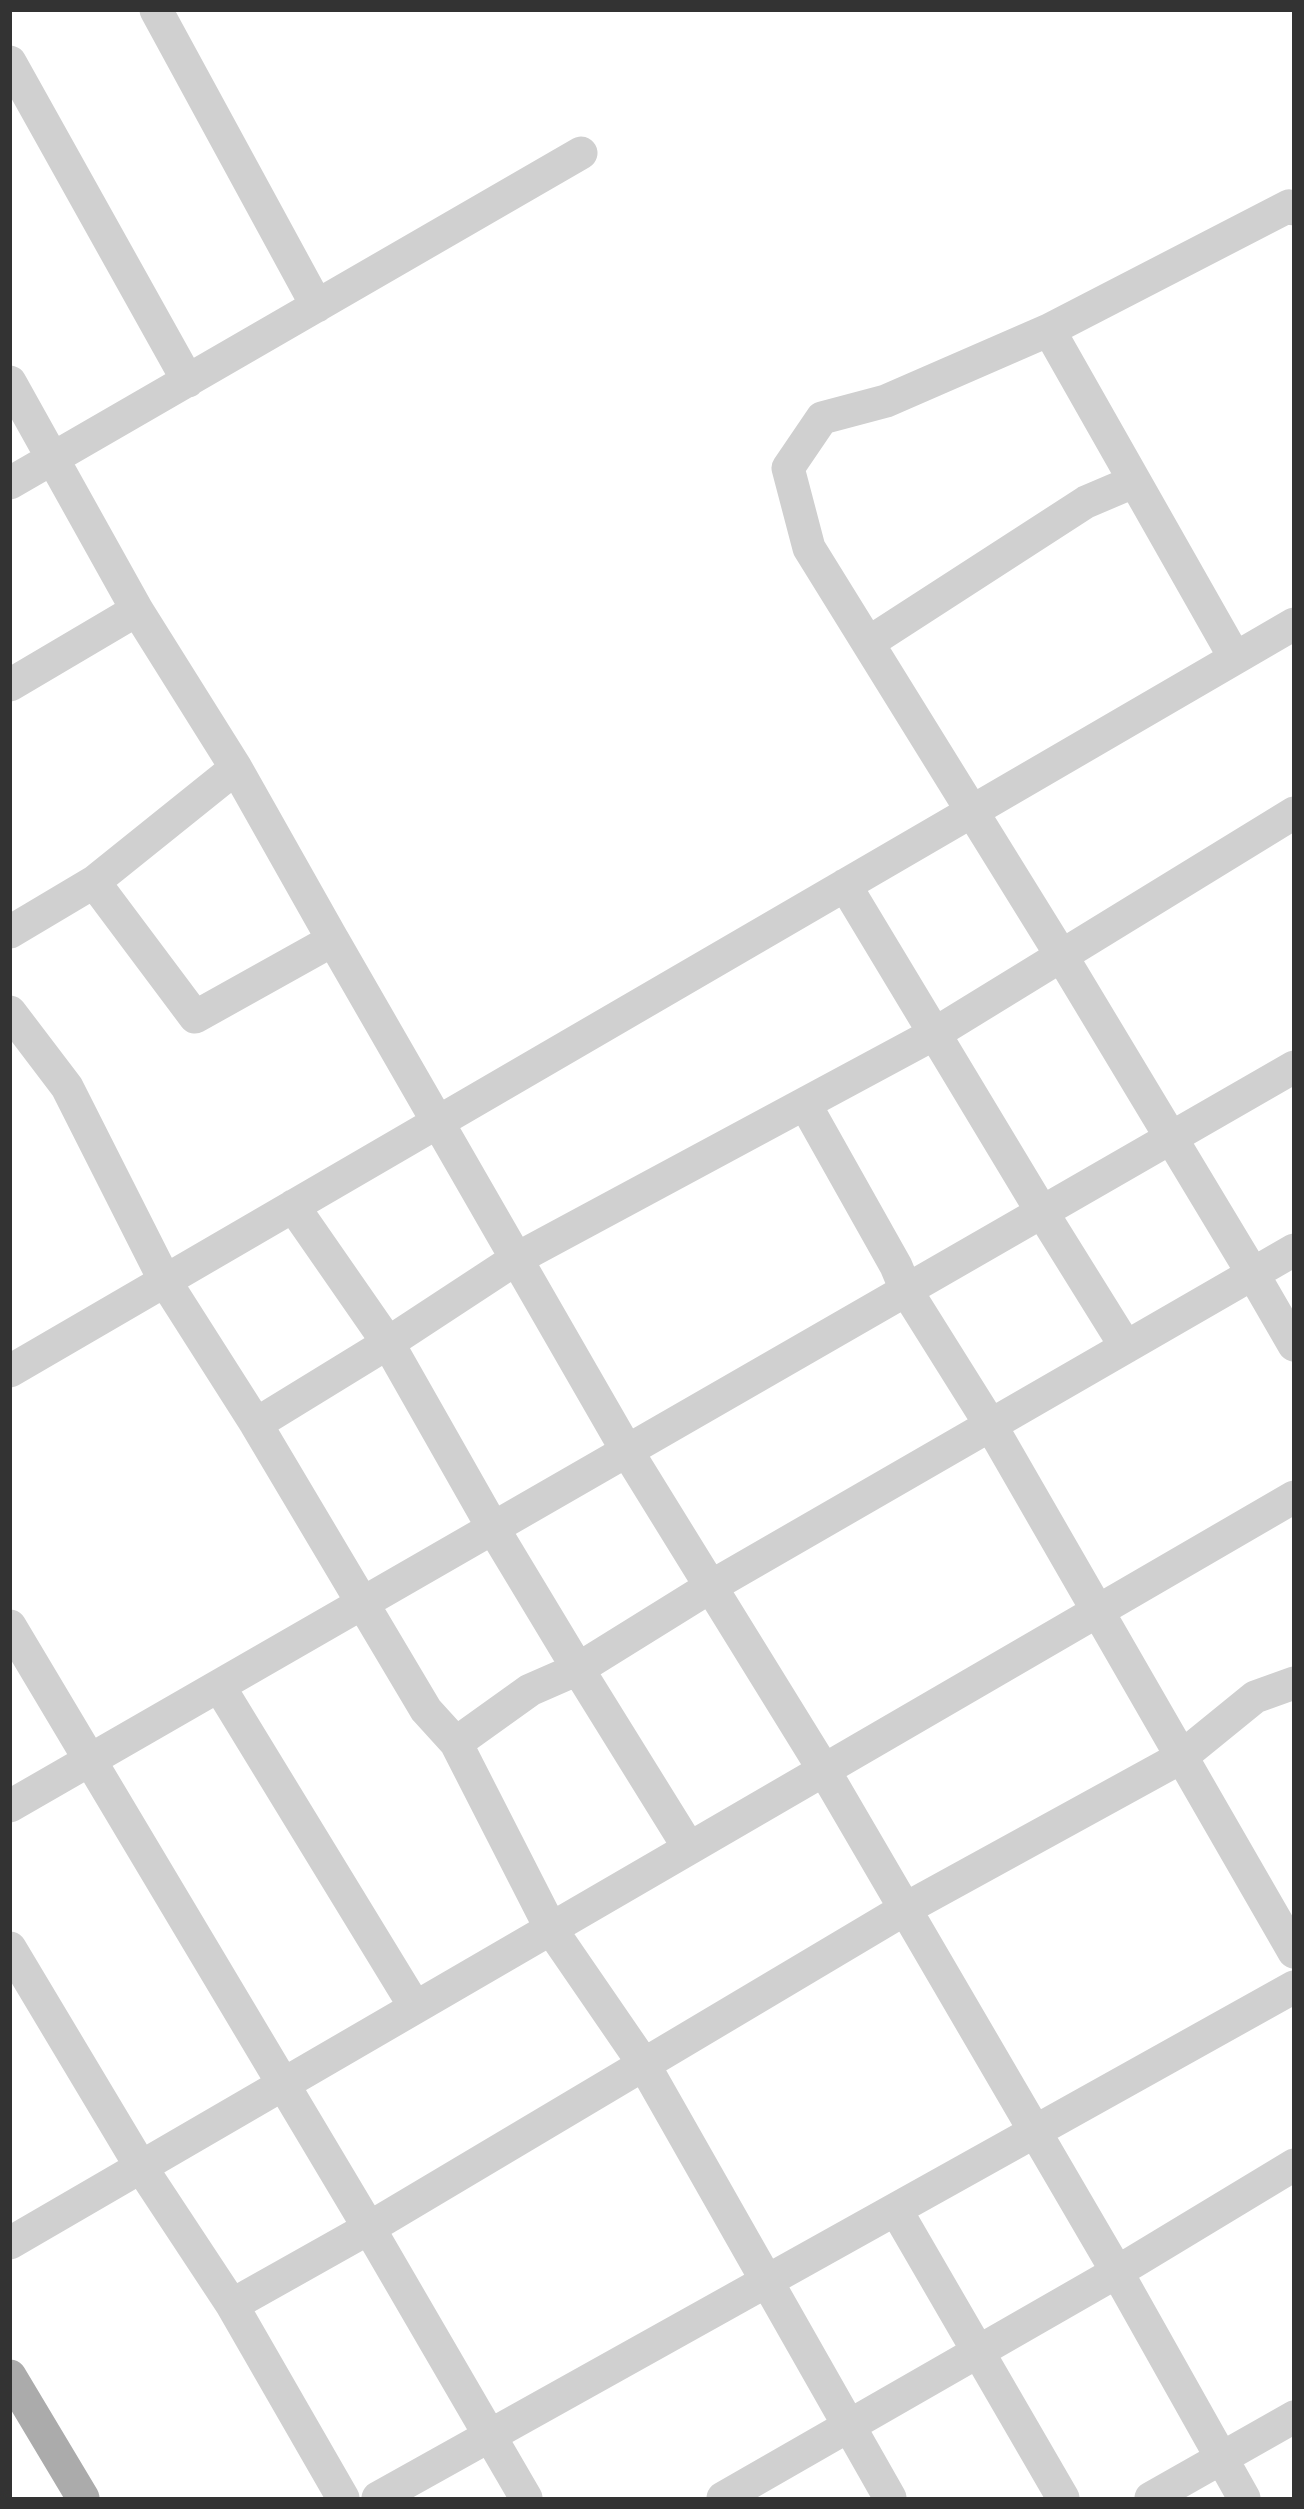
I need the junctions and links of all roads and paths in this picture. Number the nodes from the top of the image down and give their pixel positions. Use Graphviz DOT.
graph roads {
  1 [pos="156,10"];
  2 [pos="10,62"];
  3 [pos="582,153"];
  4 [pos="1293,209"];
  5 [pos="317,306"];
  6 [pos="1048,330"];
  7 [pos="188,381"];
  8 [pos="10,382"];
  9 [pos="53,459"];
  10 [pos="1133,482"];
  11 [pos="10,483"];
  12 [pos="137,610"];
  13 [pos="1293,624"];
  14 [pos="868,643"];
  15 [pos="1235,658"];
  16 [pos="11,683"];
  17 [pos="236,768"];
  18 [pos="972,811"];
  19 [pos="1293,813"];
  20 [pos="94,882"];
  21 [pos="845,885"];
  22 [pos="10,932"];
  23 [pos="333,940"];
  24 [pos="1060,955"];
  25 [pos="10,1012"];
  26 [pos="934,1034"];
  27 [pos="1293,1067"];
  28 [pos="805,1104"];
  29 [pos="438,1122"];
  30 [pos="1170,1138"];
  31 [pos="293,1206"];
  32 [pos="1042,1212"];
  33 [pos="1293,1250"];
  34 [pos="516,1258"];
  35 [pos="1253,1274"];
  36 [pos="165,1281"];
  37 [pos="906,1290"];
  38 [pos="388,1343"];
  39 [pos="1293,1345"];
  40 [pos="1126,1347"];
  41 [pos="10,1371"];
  42 [pos="256,1424"];
  43 [pos="990,1424"];
  44 [pos="627,1451"];
  45 [pos="1293,1497"];
  46 [pos="493,1528"];
  47 [pos="710,1587"];
  48 [pos="361,1604"];
  49 [pos="1099,1611"];
  50 [pos="10,1626"];
  51 [pos="578,1670"];
  52 [pos="1293,1683"];
  53 [pos="219,1686"];
  54 [pos="456,1743"];
  55 [pos="1180,1758"];
  56 [pos="90,1760"];
  57 [pos="825,1770"];
  58 [pos="10,1806"];
  59 [pos="689,1848"];
  60 [pos="905,1909"];
  61 [pos="551,1929"];
  62 [pos="10,1948"];
  63 [pos="1293,1952"];
  64 [pos="1293,1987"];
  65 [pos="415,2007"];
  66 [pos="643,2063"];
  67 [pos="282,2085"];
  68 [pos="1035,2132"];
  69 [pos="1293,2165"];
  70 [pos="141,2167"];
  71 [pos="896,2210"];
  72 [pos="369,2229"];
  73 [pos="10,2243"];
  74 [pos="1117,2272"];
  75 [pos="768,2281"];
  76 [pos="232,2306"];
  77 [pos="977,2353"];
  78 [pos="10,2376"];
  79 [pos="1293,2417"];
  80 [pos="849,2427"];
  81 [pos="490,2437"];
  82 [pos="1221,2459"];
  83 [pos="83,2499"];
  84 [pos="343,2499"];
  85 [pos="378,2499"];
  86 [pos="526,2499"];
  87 [pos="723,2499"];
  88 [pos="890,2499"];
  89 [pos="1063,2499"];
  90 [pos="1151,2499"];
  91 [pos="1244,2499"];
  1 -- 5 [label="street"];
  2 -- 7 [label="street"];
  3 -- 5 [label="street"];
  4 -- 6 [label="street"];
  5 -- 7 [label="street"];
  6 -- 10 [label="street"];
  6 -- 14 [label="street"];
  7 -- 9 [label="street"];
  8 -- 9 [label="street"];
  9 -- 11 [label="street"];
  9 -- 12 [label="street"];
  10 -- 14 [label="street"];
  10 -- 15 [label="street"];
  12 -- 16 [label="street"];
  12 -- 17 [label="street"];
  13 -- 15 [label="street"];
  14 -- 18 [label="street"];
  15 -- 18 [label="street"];
  17 -- 20 [label="street"];
  17 -- 23 [label="street"];
  18 -- 21 [label="street"];
  18 -- 24 [label="street"];
  19 -- 24 [label="street"];
  20 -- 22 [label="street"];
  20 -- 23 [label="street"];
  21 -- 26 [label="street"];
  21 -- 29 [label="street"];
  23 -- 29 [label="street"];
  24 -- 26 [label="street"];
  24 -- 30 [label="street"];
  25 -- 36 [label="street"];
  26 -- 28 [label="street"];
  26 -- 32 [label="street"];
  27 -- 30 [label="street"];
  28 -- 34 [label="street"];
  28 -- 37 [label="street"];
  29 -- 31 [label="street"];
  29 -- 34 [label="street"];
  30 -- 32 [label="street"];
  30 -- 35 [label="street"];
  31 -- 36 [label="street"];
  31 -- 38 [label="street"];
  32 -- 37 [label="street"];
  32 -- 40 [label="street"];
  33 -- 35 [label="street"];
  34 -- 38 [label="street"];
  34 -- 44 [label="street"];
  35 -- 39 [label="street"];
  35 -- 40 [label="street"];
  36 -- 41 [label="street"];
  36 -- 42 [label="street"];
  37 -- 43 [label="street"];
  37 -- 44 [label="street"];
  38 -- 42 [label="street"];
  38 -- 46 [label="street"];
  40 -- 43 [label="street"];
  42 -- 48 [label="street"];
  43 -- 47 [label="street"];
  43 -- 49 [label="street"];
  44 -- 46 [label="street"];
  44 -- 47 [label="street"];
  45 -- 49 [label="street"];
  46 -- 48 [label="street"];
  46 -- 51 [label="street"];
  47 -- 51 [label="street"];
  47 -- 57 [label="street"];
  48 -- 53 [label="street"];
  48 -- 54 [label="street"];
  49 -- 55 [label="street"];
  49 -- 57 [label="street"];
  50 -- 56 [label="street"];
  51 -- 54 [label="street"];
  51 -- 59 [label="street"];
  52 -- 55 [label="street"];
  53 -- 56 [label="street"];
  53 -- 65 [label="street"];
  54 -- 61 [label="street"];
  55 -- 60 [label="street"];
  55 -- 63 [label="street"];
  56 -- 58 [label="street"];
  56 -- 67 [label="street"];
  57 -- 59 [label="street"];
  57 -- 60 [label="street"];
  59 -- 61 [label="street"];
  60 -- 66 [label="street"];
  60 -- 68 [label="street"];
  61 -- 65 [label="street"];
  61 -- 66 [label="street"];
  62 -- 70 [label="street"];
  64 -- 68 [label="street"];
  65 -- 67 [label="street"];
  66 -- 72 [label="street"];
  66 -- 75 [label="street"];
  67 -- 70 [label="street"];
  67 -- 72 [label="street"];
  68 -- 71 [label="street"];
  68 -- 74 [label="street"];
  69 -- 74 [label="street"];
  70 -- 73 [label="street"];
  70 -- 76 [label="street"];
  71 -- 75 [label="street"];
  71 -- 77 [label="street"];
  72 -- 76 [label="street"];
  72 -- 81 [label="street"];
  74 -- 77 [label="street"];
  74 -- 82 [label="street"];
  75 -- 80 [label="street"];
  75 -- 81 [label="street"];
  76 -- 84 [label="street"];
  77 -- 80 [label="street"];
  77 -- 89 [label="street"];
  78 -- 83 [label="main road"];
  79 -- 82 [label="street"];
  80 -- 87 [label="street"];
  80 -- 88 [label="street"];
  81 -- 85 [label="street"];
  81 -- 86 [label="street"];
  82 -- 90 [label="street"];
  82 -- 91 [label="street"];
}
